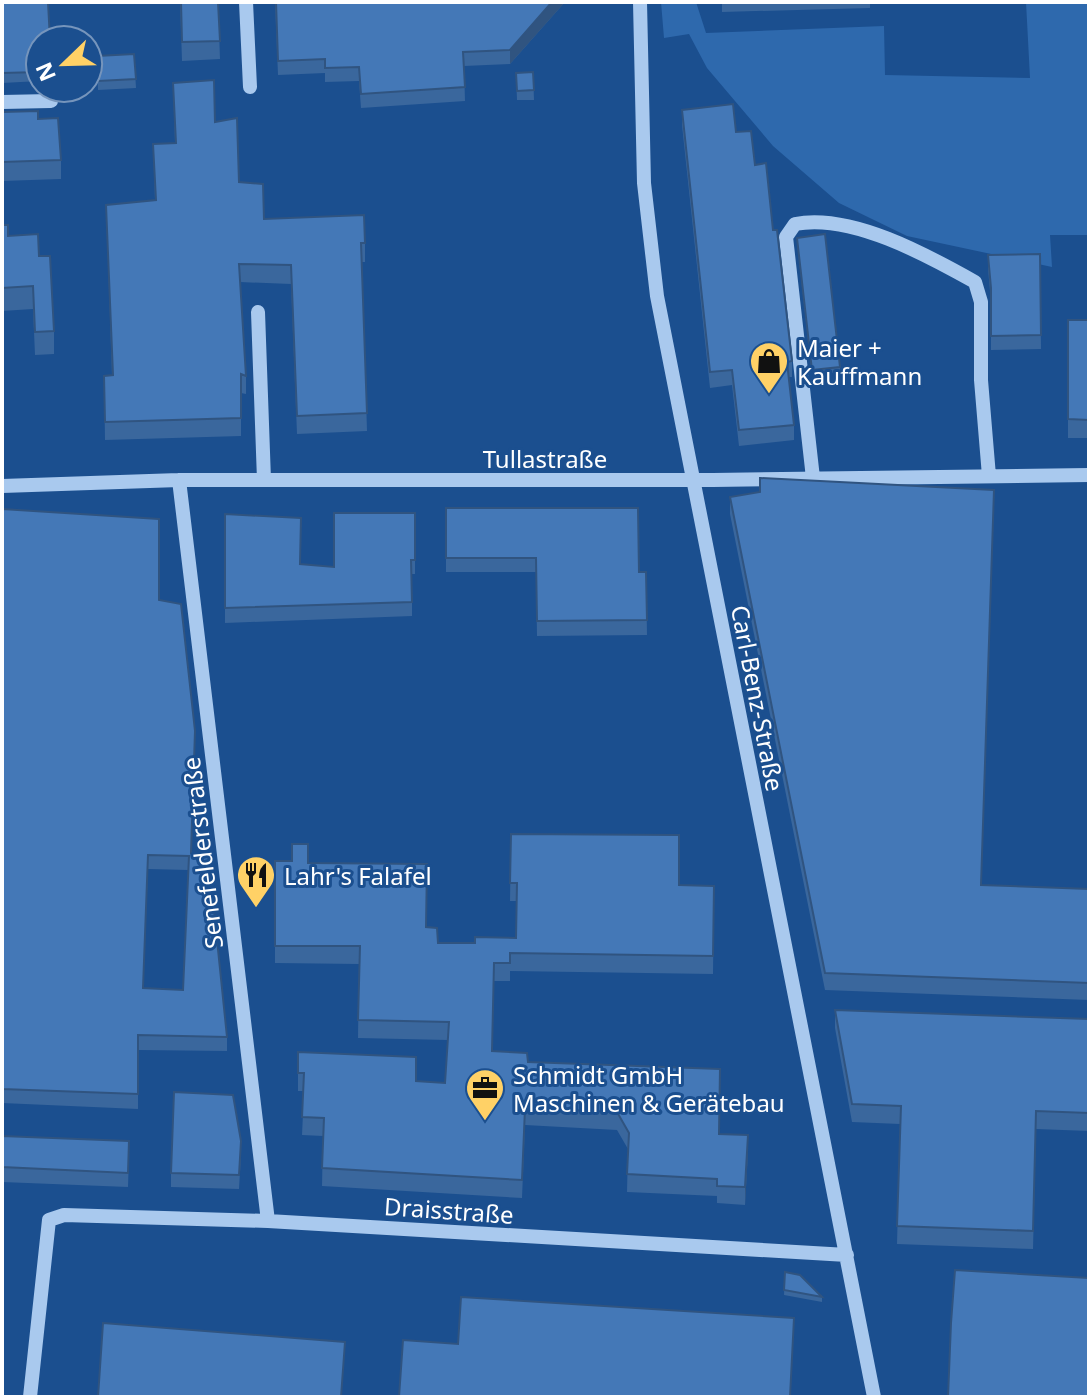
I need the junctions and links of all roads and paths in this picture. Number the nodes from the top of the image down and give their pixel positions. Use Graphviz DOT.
graph roads {
  1 [pos="246,2"];
  2 [pos="640,2"];
  3 [pos="250,87"];
  4 [pos="2,102"];
  5 [pos="24,102"];
  6 [pos="258,312"];
  7 [pos="1089,475"];
  8 [pos="989,476"];
  9 [pos="813,478"];
  10 [pos="179,480"];
  11 [pos="264,480"];
  12 [pos="692,480"];
  13 [pos="2,486"];
  14 [pos="268,1221"];
  15 [pos="847,1255"];
  16 [pos="30,1397"];
  17 [pos="874,1397"];
  1 -- 3 [label="street"];
  2 -- 12 [label="street, Carl-Benz-Straße"];
  4 -- 5 [label="street"];
  6 -- 11 [label="street"];
  7 -- 8 [label="street, Tullastraße"];
  8 -- 9 [label="street, Tullastraße"];
  8 -- 9 [label="street"];
  9 -- 12 [label="street, Tullastraße"];
  10 -- 11 [label="street, Tullastraße"];
  10 -- 13 [label="street, Tullastraße"];
  10 -- 14 [label="street, Senefelderstraße"];
  11 -- 12 [label="street, Tullastraße"];
  12 -- 15 [label="street, Carl-Benz-Straße"];
  14 -- 15 [label="street, Draisstraße"];
  14 -- 16 [label="street, Draisstraße"];
  15 -- 17 [label="street, Carl-Benz-Straße"];
}
